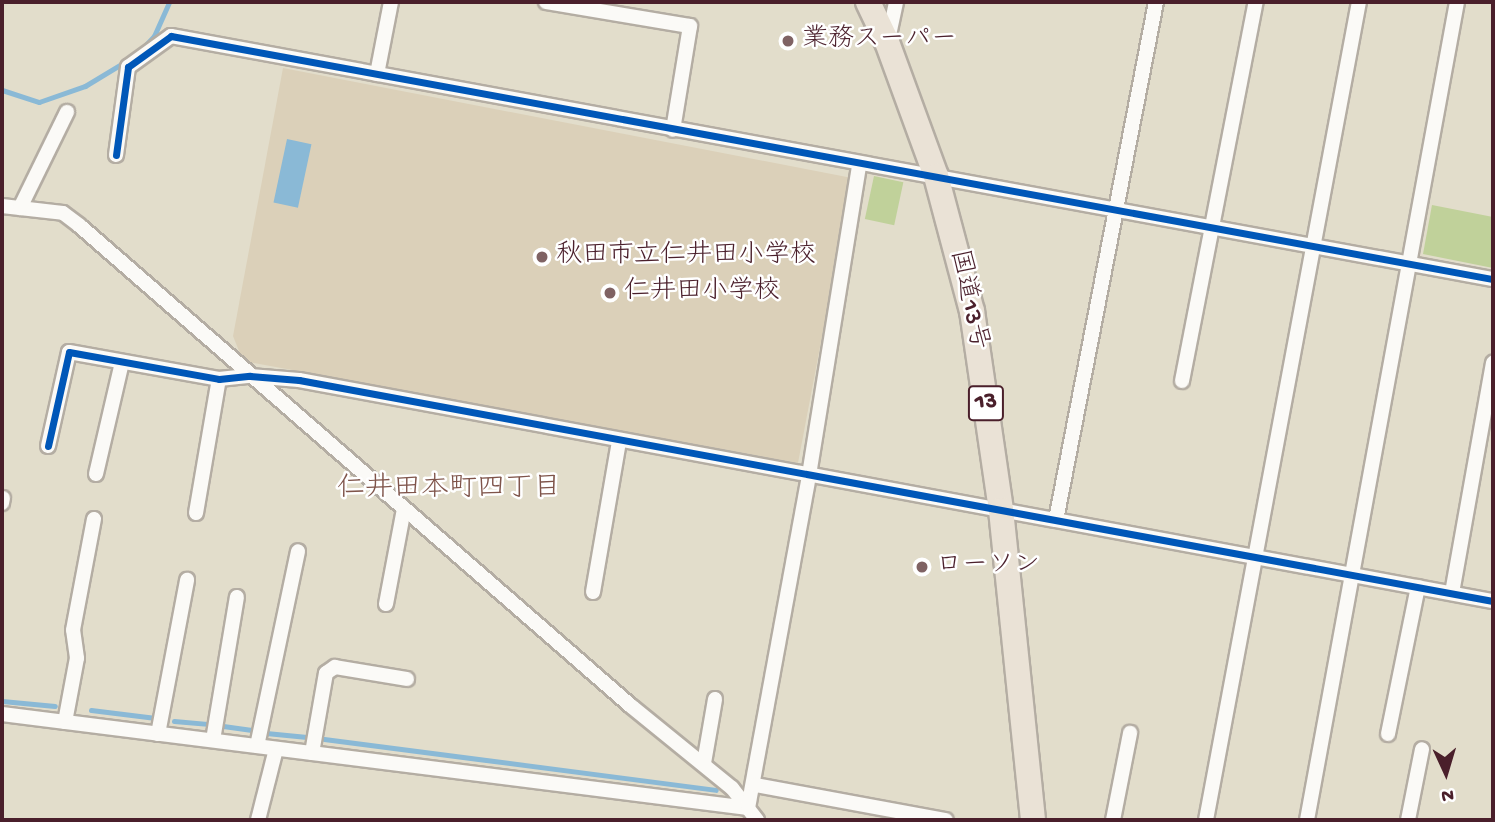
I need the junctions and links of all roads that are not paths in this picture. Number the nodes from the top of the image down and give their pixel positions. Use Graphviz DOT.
graph roads {
  1 [pos="391,2"];
  2 [pos="546,2"];
  3 [pos="867,2"];
  4 [pos="896,2"];
  5 [pos="1156,2"];
  6 [pos="1256,2"];
  7 [pos="1359,2"];
  8 [pos="1457,2"];
  9 [pos="594,6"];
  10 [pos="887,42"];
  11 [pos="377,74"];
  12 [pos="67,112"];
  13 [pos="673,130"];
  14 [pos="116,155"];
  15 [pos="859,166"];
  16 [pos="936,176"];
  17 [pos="2,206"];
  18 [pos="20,208"];
  19 [pos="1118,208"];
  20 [pos="1212,226"];
  21 [pos="1314,245"];
  22 [pos="1410,263"];
  23 [pos="1493,279"];
  24 [pos="122,362"];
  25 [pos="1493,363"];
  26 [pos="250,376"];
  27 [pos="219,380"];
  28 [pos="1182,381"];
  29 [pos="619,440"];
  30 [pos="48,446"];
  31 [pos="96,474"];
  32 [pos="809,475"];
  33 [pos="404,509"];
  34 [pos="1001,510"];
  35 [pos="196,513"];
  36 [pos="94,519"];
  37 [pos="1056,520"];
  38 [pos="298,551"];
  39 [pos="1255,557"];
  40 [pos="1353,575"];
  41 [pos="187,580"];
  42 [pos="1418,587"];
  43 [pos="593,592"];
  44 [pos="1452,593"];
  45 [pos="237,597"];
  46 [pos="1493,601"];
  47 [pos="386,604"];
  48 [pos="407,679"];
  49 [pos="715,699"];
  50 [pos="2,714"];
  51 [pos="65,722"];
  52 [pos="1130,733"];
  53 [pos="158,734"];
  54 [pos="1388,734"];
  55 [pos="213,740"];
  56 [pos="257,746"];
  57 [pos="276,749"];
  58 [pos="1422,749"];
  59 [pos="312,753"];
  60 [pos="704,763"];
  61 [pos="755,785"];
  62 [pos="752,814"];
  63 [pos="258,820"];
  64 [pos="946,820"];
  65 [pos="1032,820"];
  66 [pos="1113,820"];
  67 [pos="1206,820"];
  68 [pos="1307,820"];
  69 [pos="1408,820"];
  1 -- 11 [label="street"];
  2 -- 9 [label="street"];
  3 -- 10 [label="highway, 国道13号 / 13"];
  4 -- 10 [label="street"];
  5 -- 19 [label="street"];
  6 -- 20 [label="street"];
  7 -- 21 [label="street"];
  8 -- 22 [label="street"];
  9 -- 13 [label="street"];
  10 -- 16 [label="highway, 国道13号 / 13"];
  11 -- 13 [label="street"];
  11 -- 14 [label="street"];
  12 -- 18 [label="street"];
  13 -- 15 [label="street"];
  15 -- 16 [label="street"];
  15 -- 32 [label="street"];
  16 -- 19 [label="street"];
  16 -- 34 [label="highway, 国道13号 / 13"];
  17 -- 18 [label="street"];
  18 -- 26 [label="street"];
  19 -- 20 [label="street"];
  19 -- 37 [label="street"];
  20 -- 21 [label="street"];
  20 -- 28 [label="street"];
  21 -- 22 [label="street"];
  21 -- 39 [label="street"];
  22 -- 23 [label="street"];
  22 -- 40 [label="street"];
  24 -- 27 [label="street"];
  24 -- 30 [label="street"];
  24 -- 31 [label="street"];
  25 -- 44 [label="street"];
  26 -- 27 [label="street"];
  26 -- 29 [label="street"];
  26 -- 33 [label="street"];
  27 -- 35 [label="street"];
  29 -- 32 [label="street"];
  29 -- 43 [label="street"];
  32 -- 34 [label="street"];
  32 -- 61 [label="street"];
  33 -- 47 [label="street"];
  33 -- 60 [label="street"];
  34 -- 37 [label="street"];
  34 -- 65 [label="highway, 国道13号 / 13"];
  36 -- 51 [label="street"];
  37 -- 39 [label="street"];
  38 -- 56 [label="street"];
  39 -- 40 [label="street"];
  39 -- 67 [label="street"];
  40 -- 42 [label="street"];
  40 -- 68 [label="street"];
  41 -- 53 [label="street"];
  42 -- 44 [label="street"];
  42 -- 54 [label="street"];
  44 -- 46 [label="street"];
  45 -- 55 [label="street"];
  48 -- 59 [label="street"];
  49 -- 60 [label="street"];
  50 -- 51 [label="street"];
  51 -- 53 [label="street"];
  52 -- 66 [label="street"];
  53 -- 55 [label="street"];
  55 -- 56 [label="street"];
  56 -- 57 [label="street"];
  57 -- 59 [label="street"];
  57 -- 63 [label="street"];
  58 -- 69 [label="street"];
  59 -- 62 [label="street"];
  60 -- 62 [label="street"];
  61 -- 62 [label="street"];
  61 -- 64 [label="street"];
}
